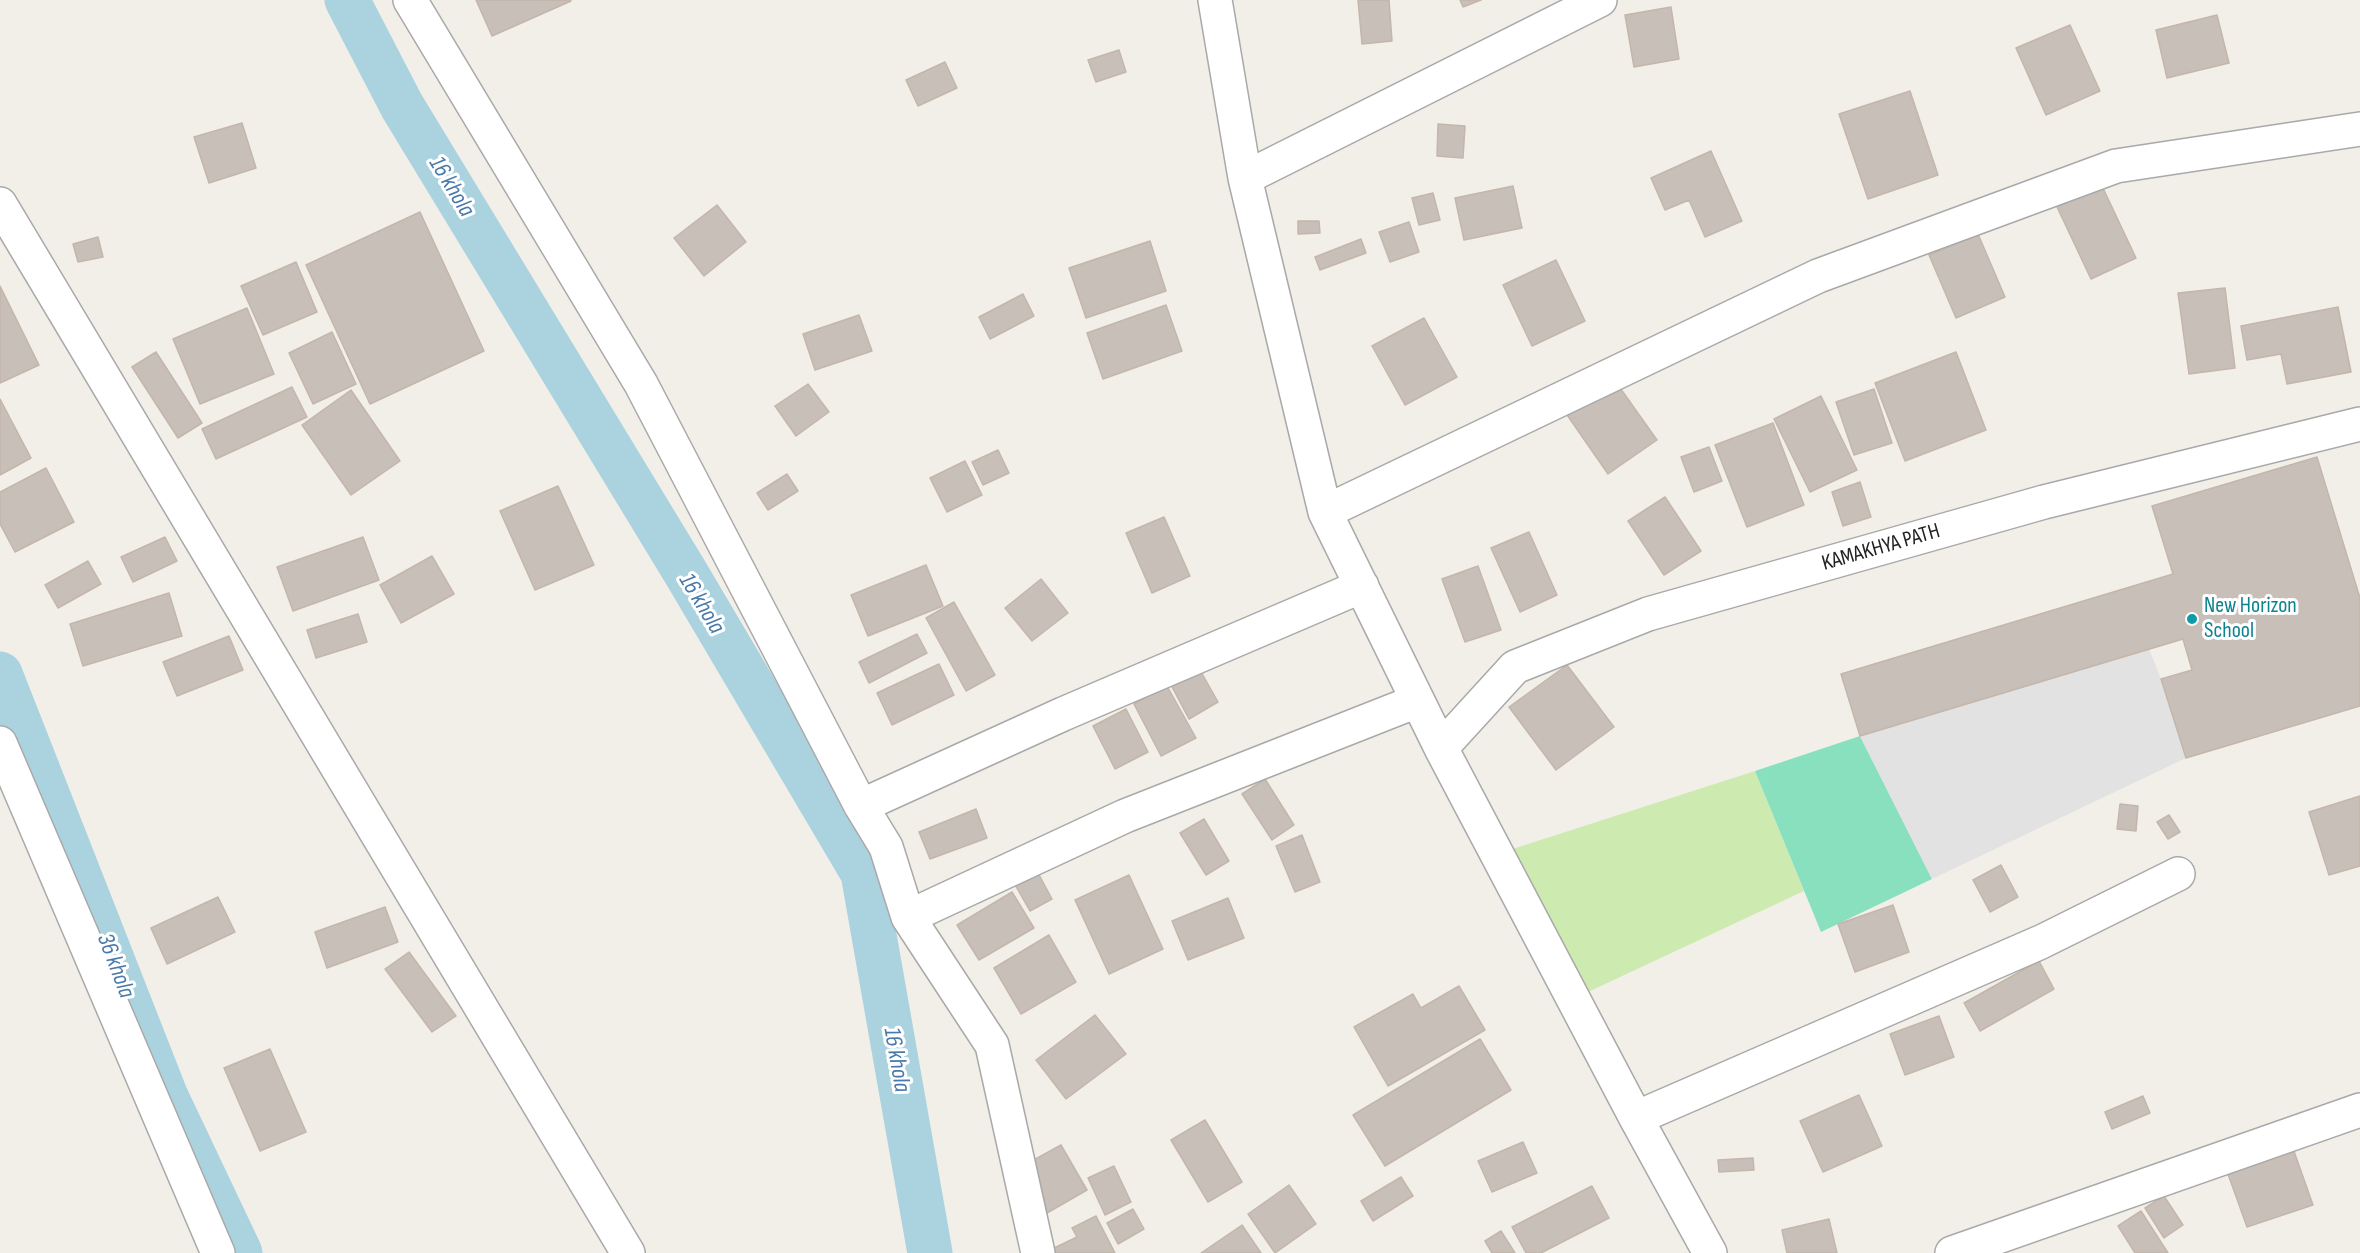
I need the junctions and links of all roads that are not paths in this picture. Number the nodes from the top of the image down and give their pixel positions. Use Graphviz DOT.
graph roads {
  1 [pos="410,0"];
  2 [pos="1215,0"];
  3 [pos="1600,0"];
  4 [pos="2360,129"];
  5 [pos="1245,178"];
  6 [pos="0,204"];
  7 [pos="2360,424"];
  8 [pos="1325,512"];
  9 [pos="1362,586"];
  10 [pos="1417,701"];
  11 [pos="0,743"];
  12 [pos="1441,748"];
  13 [pos="861,806"];
  14 [pos="2178,874"];
  15 [pos="908,917"];
  16 [pos="2360,1110"];
  17 [pos="1636,1118"];
  18 [pos="218,1253"];
  19 [pos="628,1253"];
  20 [pos="1038,1253"];
  21 [pos="1710,1253"];
  22 [pos="1952,1253"];
  1 -- 13 [label="street"];
  2 -- 5 [label="street"];
  3 -- 5 [label="street"];
  4 -- 8 [label="street"];
  5 -- 8 [label="street"];
  6 -- 19 [label="street"];
  7 -- 12 [label="street, KAMAKHYA PATH"];
  8 -- 9 [label="street"];
  9 -- 10 [label="street"];
  9 -- 13 [label="street"];
  10 -- 12 [label="street"];
  10 -- 15 [label="street"];
  11 -- 18 [label="street"];
  12 -- 17 [label="street"];
  13 -- 15 [label="street"];
  14 -- 17 [label="street"];
  15 -- 20 [label="street"];
  16 -- 22 [label="street"];
  17 -- 21 [label="street"];
}
